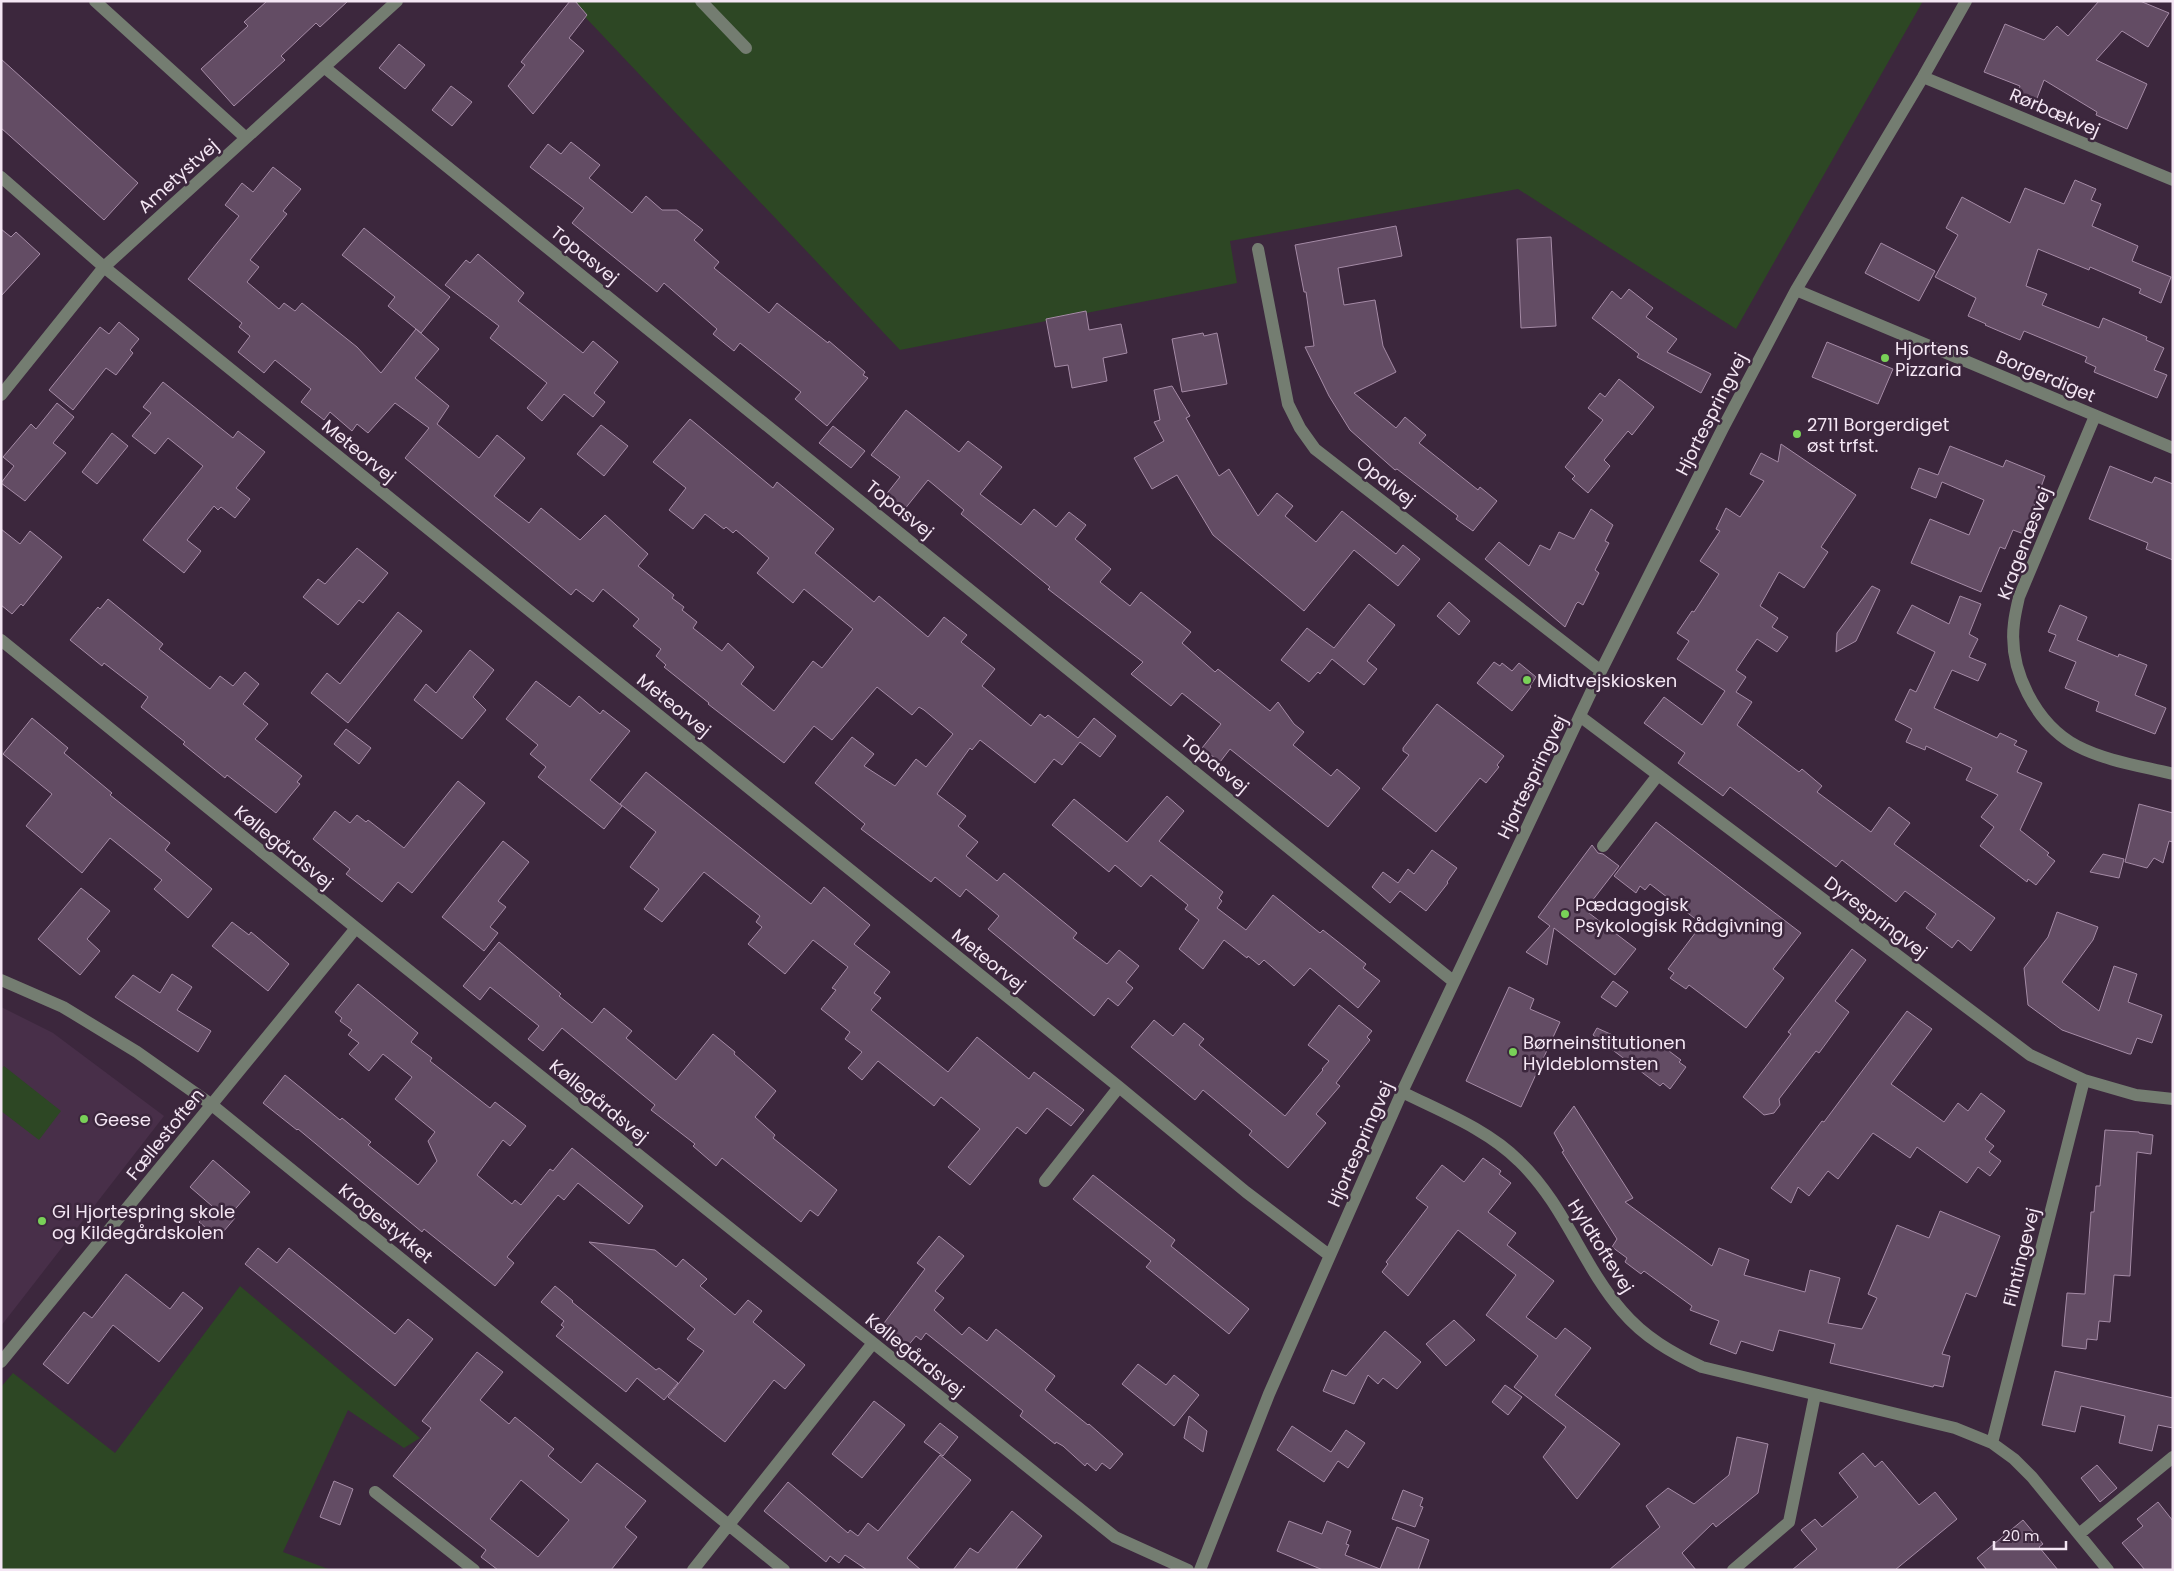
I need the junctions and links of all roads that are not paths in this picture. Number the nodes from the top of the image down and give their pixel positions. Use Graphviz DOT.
graph roads {
  1 [pos="95,1"];
  2 [pos="397,1"];
  3 [pos="701,1"];
  4 [pos="1966,1"];
  5 [pos="746,48"];
  6 [pos="324,67"];
  7 [pos="1923,77"];
  8 [pos="246,138"];
  9 [pos="1,177"];
  10 [pos="2173,180"];
  11 [pos="1258,249"];
  12 [pos="104,267"];
  13 [pos="1796,290"];
  14 [pos="1,395"];
  15 [pos="2095,416"];
  16 [pos="2173,448"];
  17 [pos="1,640"];
  18 [pos="1601,671"];
  19 [pos="1581,717"];
  20 [pos="2173,774"];
  21 [pos="1658,775"];
  22 [pos="1603,846"];
  23 [pos="356,928"];
  24 [pos="1,980"];
  25 [pos="1453,981"];
  26 [pos="2084,1080"];
  27 [pos="1119,1087"];
  28 [pos="1402,1092"];
  29 [pos="2173,1099"];
  30 [pos="212,1105"];
  31 [pos="1045,1181"];
  32 [pos="1329,1255"];
  33 [pos="873,1343"];
  34 [pos="1,1362"];
  35 [pos="1816,1395"];
  36 [pos="1992,1443"];
  37 [pos="2173,1457"];
  38 [pos="375,1492"];
  39 [pos="728,1524"];
  40 [pos="2079,1534"];
  41 [pos="474,1570"];
  42 [pos="693,1570"];
  43 [pos="784,1570"];
  44 [pos="1188,1570"];
  45 [pos="1200,1570"];
  46 [pos="1733,1570"];
  47 [pos="2108,1570"];
  1 -- 8 [label="street"];
  2 -- 6 [label="street, Ametystvej"];
  3 -- 5 [label="street"];
  4 -- 7 [label="street, Hjortespringvej"];
  6 -- 8 [label="street, Ametystvej"];
  6 -- 25 [label="street, Topasvej"];
  7 -- 10 [label="street, Rørbækvej"];
  7 -- 13 [label="street, Hjortespringvej"];
  8 -- 12 [label="street, Ametystvej"];
  9 -- 12 [label="street, Meteorvej"];
  11 -- 18 [label="street, Opalvej"];
  12 -- 14 [label="street, Ametystvej"];
  12 -- 27 [label="street, Meteorvej"];
  13 -- 15 [label="street, Borgerdiget"];
  13 -- 18 [label="street, Hjortespringvej"];
  15 -- 16 [label="street, Borgerdiget"];
  15 -- 20 [label="street, Kragenæsvej"];
  17 -- 23 [label="street, Køllegårdsvej"];
  18 -- 19 [label="street, Hjortespringvej"];
  19 -- 21 [label="street, Dyrespringvej"];
  19 -- 25 [label="street, Hjortespringvej"];
  21 -- 22 [label="street"];
  21 -- 26 [label="street, Dyrespringvej"];
  23 -- 30 [label="street, Fællestoften"];
  23 -- 33 [label="street, Køllegårdsvej"];
  24 -- 30 [label="street, Krogestykket"];
  25 -- 28 [label="street, Hjortespringvej"];
  26 -- 29 [label="street, Dyrespringvej"];
  26 -- 36 [label="street, Flintingevej"];
  27 -- 31 [label="street"];
  27 -- 32 [label="street, Meteorvej"];
  28 -- 32 [label="street, Hjortespringvej"];
  28 -- 35 [label="street, Hyldtoftevej"];
  30 -- 34 [label="street, Fællestoften"];
  30 -- 39 [label="street, Krogestykket"];
  32 -- 45 [label="street, Hjortespringvej"];
  33 -- 39 [label="street"];
  33 -- 44 [label="street, Køllegårdsvej"];
  35 -- 36 [label="street, Hyldtoftevej"];
  35 -- 46 [label="street"];
  36 -- 40 [label="street, Hyldtoftevej"];
  37 -- 40 [label="street"];
  38 -- 41 [label="street"];
  39 -- 42 [label="street"];
  39 -- 43 [label="street, Krogestykket"];
  40 -- 47 [label="street, Hyldtoftevej"];
}
